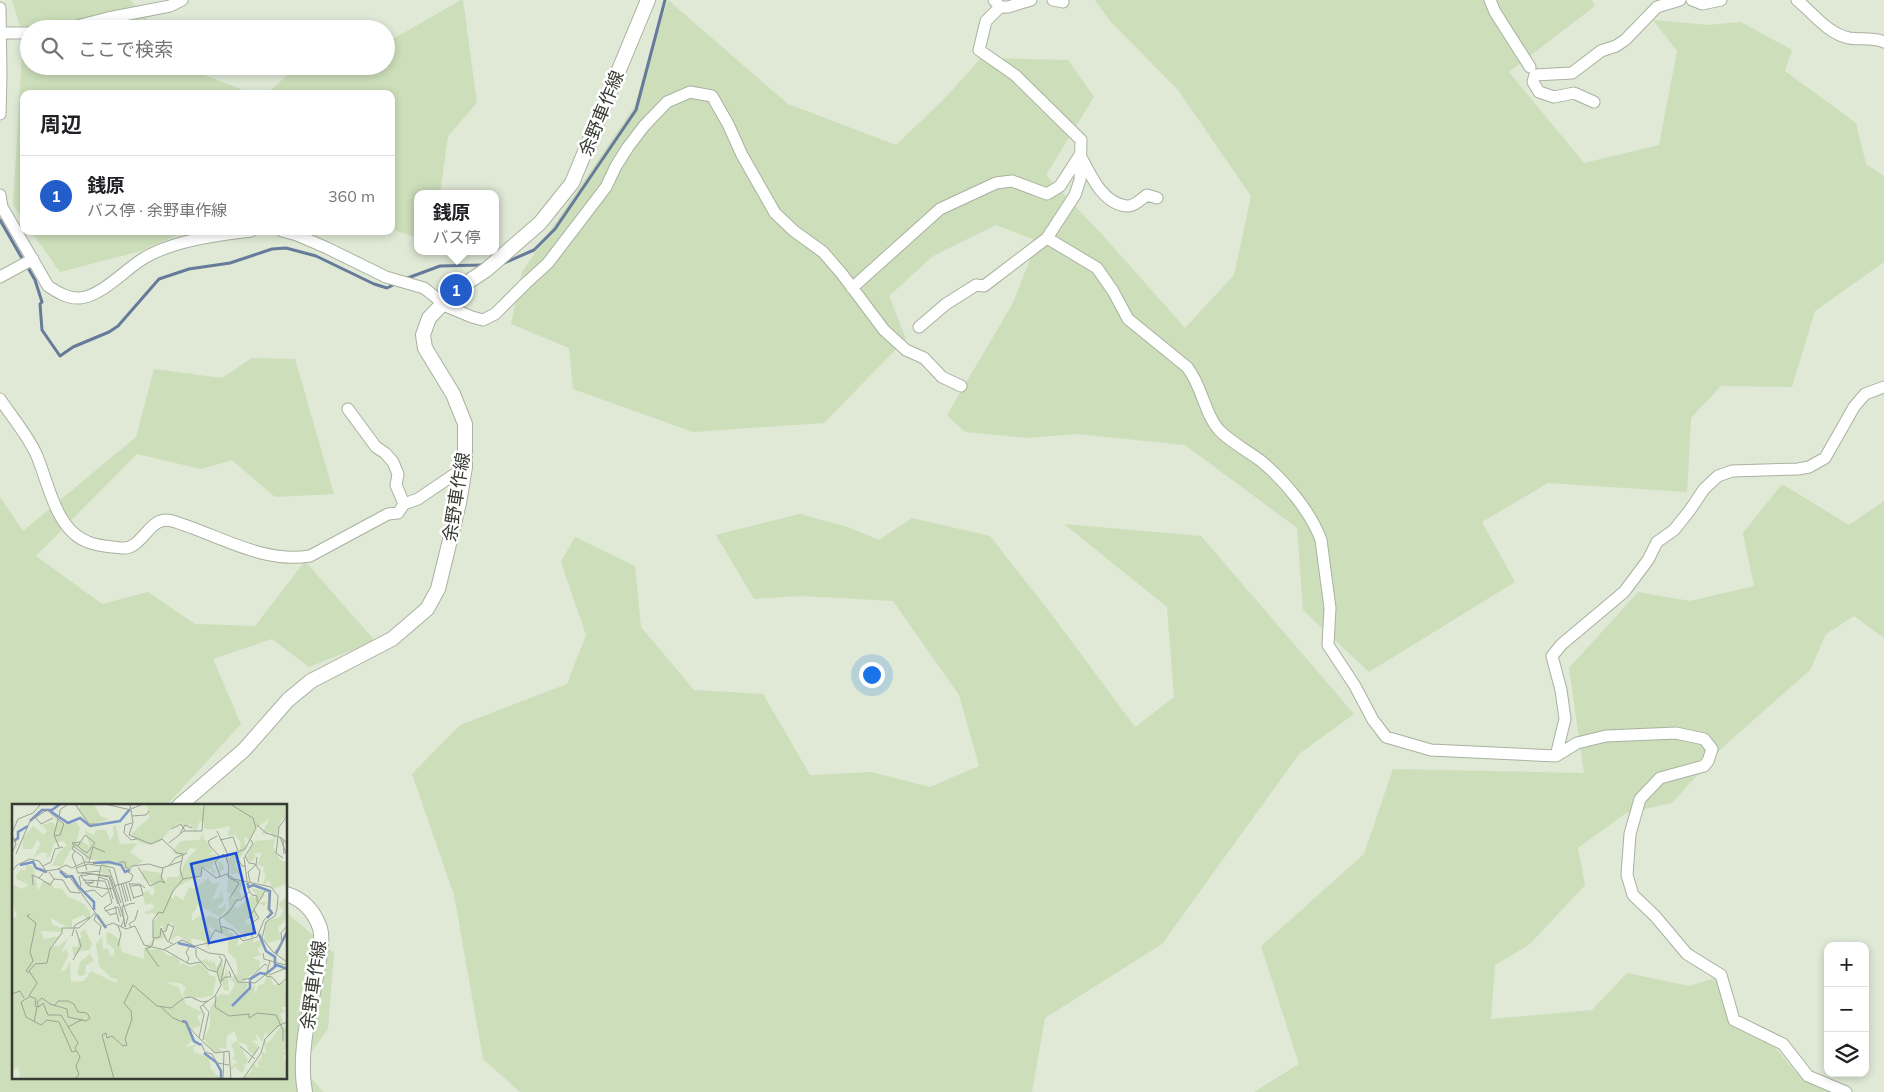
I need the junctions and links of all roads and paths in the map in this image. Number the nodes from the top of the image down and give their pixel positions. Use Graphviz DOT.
graph roads {
  1 [pos="182,0"];
  2 [pos="648,0"];
  3 [pos="1031,0"];
  4 [pos="1490,0"];
  5 [pos="1680,0"];
  6 [pos="1692,0"];
  7 [pos="1721,0"];
  8 [pos="1797,0"];
  9 [pos="997,4"];
  10 [pos="0,8"];
  11 [pos="100,20"];
  12 [pos="1,33"];
  13 [pos="20,33"];
  14 [pos="1884,42"];
  15 [pos="1,61"];
  16 [pos="1530,67"];
  17 [pos="1594,102"];
  18 [pos="0,114"];
  19 [pos="1080,155"];
  20 [pos="0,194"];
  21 [pos="1158,198"];
  22 [pos="1,207"];
  23 [pos="226,235"];
  24 [pos="297,235"];
  25 [pos="1047,238"];
  26 [pos="33,259"];
  27 [pos="0,277"];
  28 [pos="852,288"];
  29 [pos="441,303"];
  30 [pos="919,327"];
  31 [pos="961,386"];
  32 [pos="1884,387"];
  33 [pos="0,399"];
  34 [pos="348,409"];
  35 [pos="465,467"];
  36 [pos="404,504"];
  37 [pos="1556,756"];
  38 [pos="181,804"];
  39 [pos="288,895"];
  40 [pos="305,1092"];
  41 [pos="1846,1092"];
  1 -- 11 [label="street"];
  2 -- 29 [label="main road, 余野車作線"];
  3 -- 9 [label="street"];
  4 -- 16 [label="street"];
  5 -- 17 [label="street"];
  6 -- 7 [label="street"];
  8 -- 14 [label="street"];
  9 -- 19 [label="street"];
  10 -- 12 [label="street"];
  12 -- 13 [label="street"];
  12 -- 15 [label="street"];
  15 -- 18 [label="street"];
  19 -- 21 [label="street"];
  19 -- 25 [label="street"];
  19 -- 28 [label="street"];
  20 -- 22 [label="street"];
  22 -- 26 [label="street"];
  23 -- 26 [label="street"];
  24 -- 29 [label="street"];
  25 -- 30 [label="street"];
  25 -- 37 [label="street"];
  26 -- 27 [label="street"];
  28 -- 29 [label="street"];
  28 -- 31 [label="street"];
  29 -- 35 [label="main road, 余野車作線"];
  32 -- 37 [label="street"];
  33 -- 36 [label="street"];
  34 -- 36 [label="street"];
  35 -- 36 [label="street"];
  35 -- 38 [label="main road, 余野車作線"];
  37 -- 41 [label="street"];
  39 -- 40 [label="main road, 余野車作線"];
}
